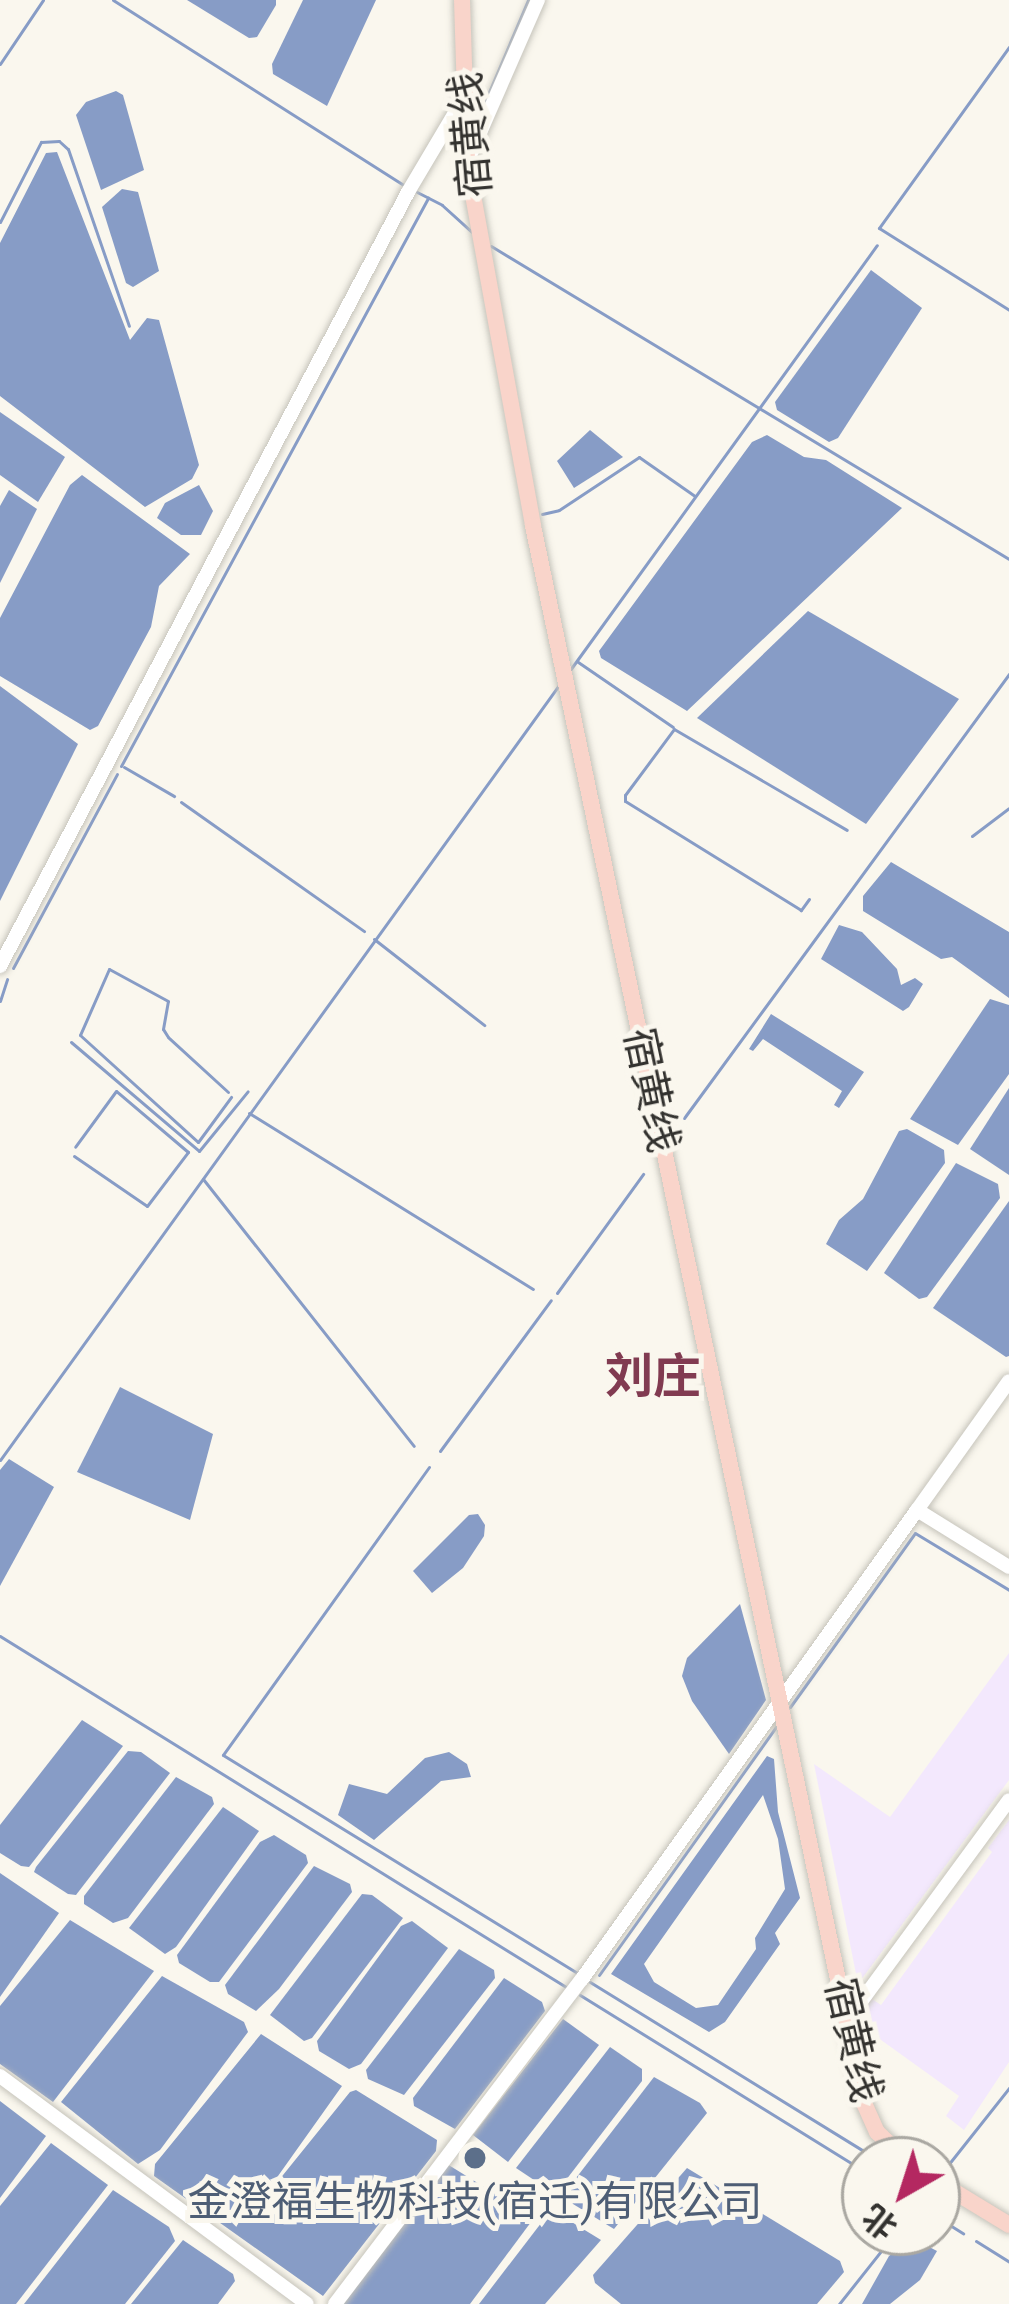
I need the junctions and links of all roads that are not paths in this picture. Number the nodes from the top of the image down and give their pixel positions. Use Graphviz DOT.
graph roads {
  1 [pos="462,0"];
  2 [pos="538,0"];
  3 [pos="465,96"];
  4 [pos="467,161"];
  5 [pos="0,966"];
  6 [pos="1009,1382"];
  7 [pos="917,1510"];
  8 [pos="1009,1567"];
  9 [pos="780,1696"];
  10 [pos="1009,1800"];
  11 [pos="846,2022"];
  12 [pos="0,2076"];
  13 [pos="884,2136"];
  14 [pos="961,2196"];
  15 [pos="1009,2225"];
  16 [pos="307,2304"];
  17 [pos="335,2304"];
  1 -- 3 [label="main road, 宿黄线"];
  2 -- 4 [label="street"];
  3 -- 4 [label="main road, 宿黄线"];
  3 -- 5 [label="street"];
  4 -- 9 [label="main road, 宿黄线"];
  6 -- 7 [label="street"];
  7 -- 8 [label="street"];
  7 -- 9 [label="street"];
  9 -- 11 [label="main road, 宿黄线"];
  9 -- 17 [label="street"];
  10 -- 11 [label="street"];
  11 -- 13 [label="main road, 宿黄线"];
  12 -- 16 [label="street"];
  14 -- 15 [label="main road"];
}
